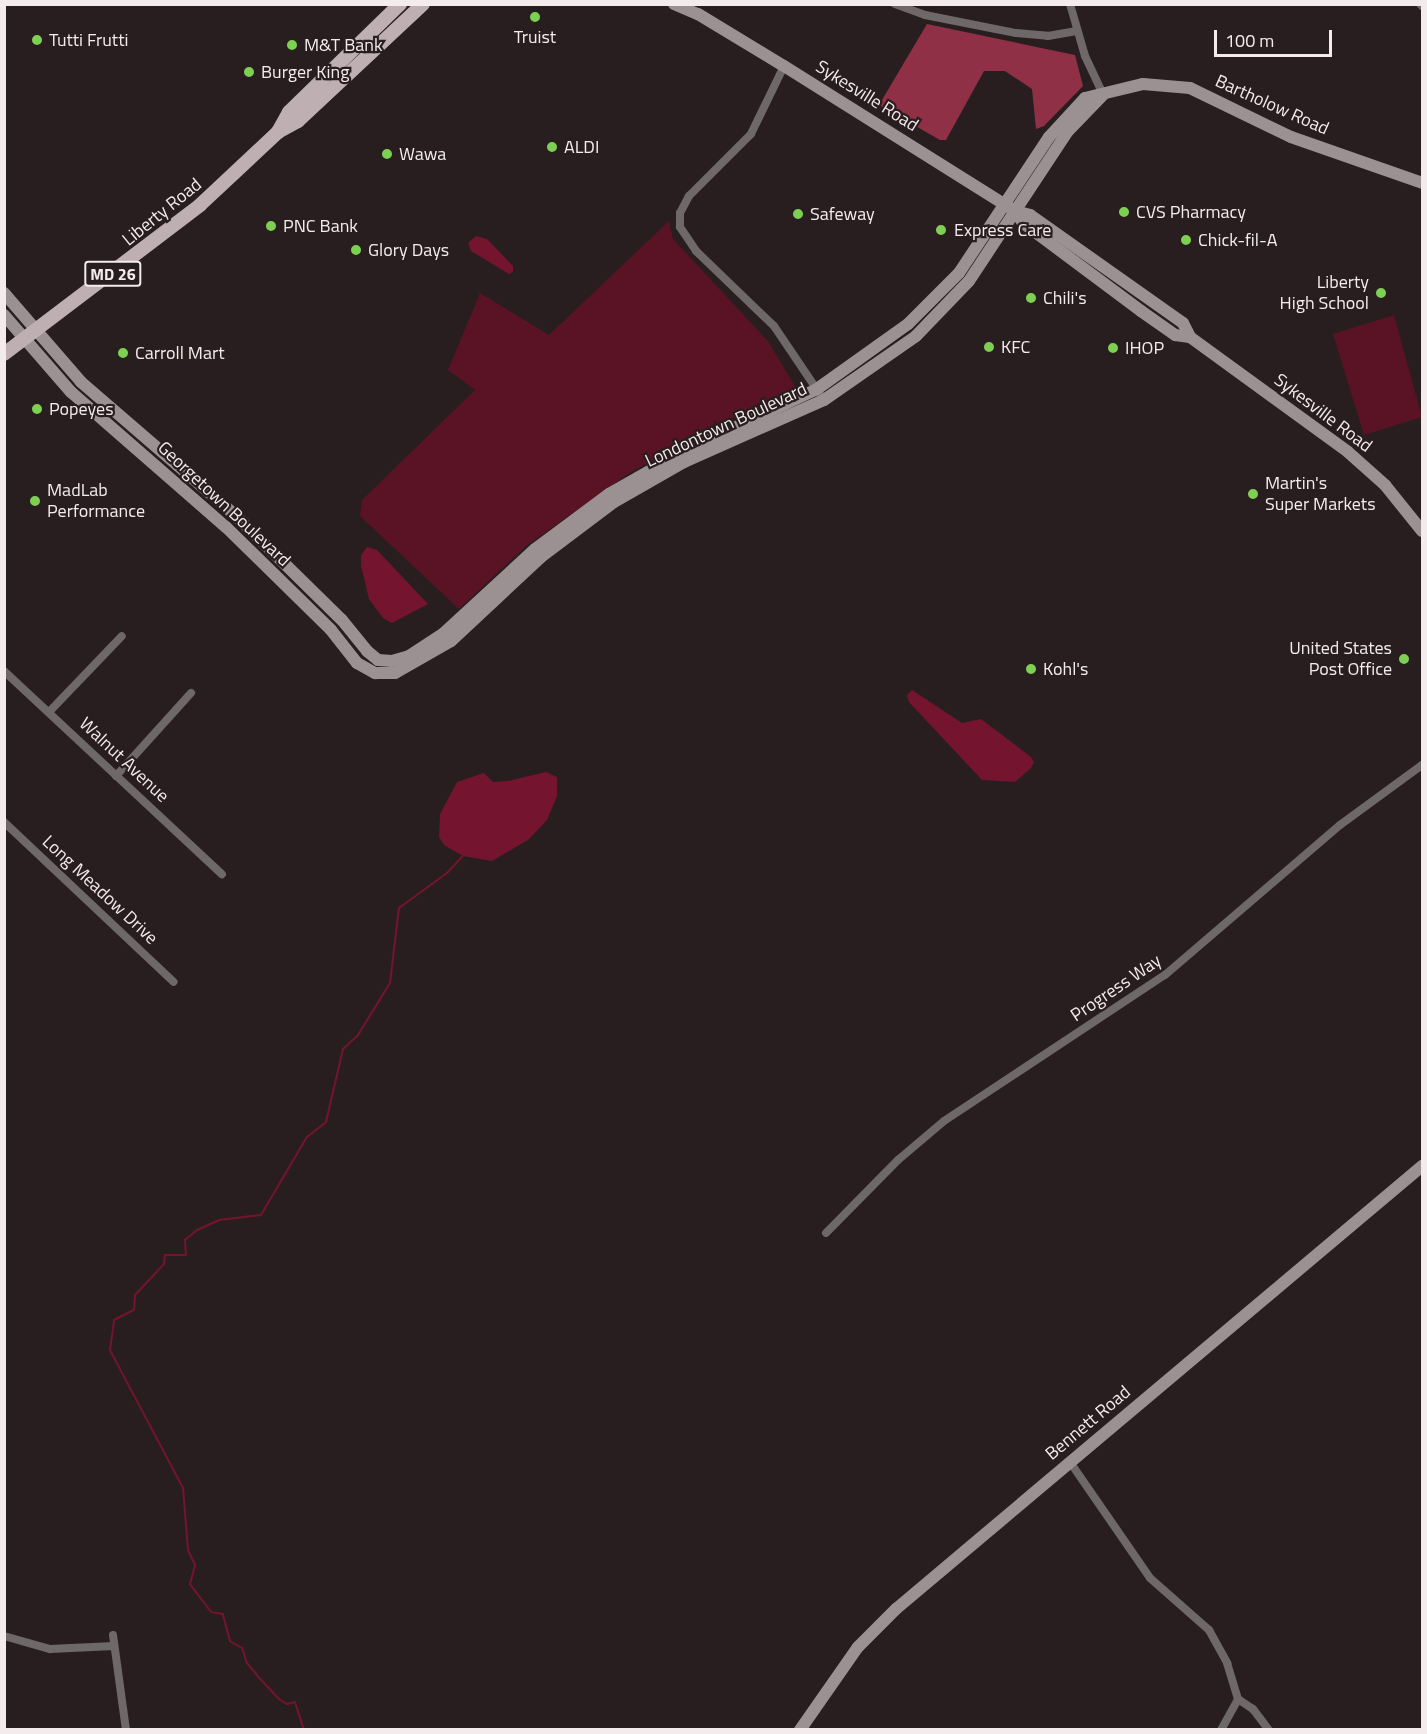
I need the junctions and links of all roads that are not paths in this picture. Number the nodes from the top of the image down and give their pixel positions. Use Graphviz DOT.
graph roads {
  1 [pos="400,4"];
  2 [pos="423,4"];
  3 [pos="674,4"];
  4 [pos="687,4"];
  5 [pos="894,4"];
  6 [pos="1070,4"];
  7 [pos="698,14"];
  8 [pos="1077,31"];
  9 [pos="784,66"];
  10 [pos="1103,94"];
  11 [pos="1076,106"];
  12 [pos="278,132"];
  13 [pos="1056,148"];
  14 [pos="1422,183"];
  15 [pos="1011,209"];
  16 [pos="4,293"];
  17 [pos="4,315"];
  18 [pos="37,329"];
  19 [pos="25,338"];
  20 [pos="4,354"];
  21 [pos="820,394"];
  22 [pos="1422,531"];
  23 [pos="122,636"];
  24 [pos="430,649"];
  25 [pos="4,670"];
  26 [pos="191,693"];
  27 [pos="49,711"];
  28 [pos="1422,765"];
  29 [pos="116,776"];
  30 [pos="4,822"];
  31 [pos="222,874"];
  32 [pos="174,982"];
  33 [pos="1422,1166"];
  34 [pos="826,1233"];
  35 [pos="1070,1462"];
  36 [pos="113,1635"];
  37 [pos="4,1636"];
  38 [pos="114,1646"];
  39 [pos="1238,1699"];
  40 [pos="126,1730"];
  41 [pos="800,1730"];
  42 [pos="1221,1730"];
  43 [pos="1269,1730"];
  1 -- 12 [label="main road, Liberty Road / MD 26"];
  2 -- 12 [label="main road, Liberty Road / MD 26"];
  3 -- 7 [label="street, Sykesville Road"];
  4 -- 7 [label="street, Sykesville Road"];
  5 -- 8 [label="street"];
  6 -- 8 [label="street"];
  7 -- 9 [label="street, Sykesville Road"];
  8 -- 10 [label="street"];
  9 -- 15 [label="street, Sykesville Road"];
  9 -- 21 [label="street"];
  10 -- 11 [label="street, Bartholow Road"];
  10 -- 13 [label="street"];
  10 -- 14 [label="street, Bartholow Road"];
  11 -- 13 [label="street"];
  11 -- 15 [label="street, Bartholow Road"];
  12 -- 18 [label="main road, Liberty Road / MD 26"];
  13 -- 15 [label="street"];
  15 -- 21 [label="street, Londontown Boulevard"];
  15 -- 22 [label="street, Sykesville Road"];
  16 -- 18 [label="street, Georgetown Boulevard"];
  17 -- 19 [label="street, Georgetown Boulevard"];
  18 -- 19 [label="main road, Liberty Road / MD 26"];
  18 -- 24 [label="street, Georgetown Boulevard"];
  19 -- 20 [label="main road, Liberty Road / MD 26"];
  19 -- 24 [label="street, Georgetown Boulevard"];
  21 -- 24 [label="street, Londontown Boulevard"];
  23 -- 27 [label="street"];
  25 -- 27 [label="street, Walnut Avenue"];
  26 -- 29 [label="street"];
  27 -- 29 [label="street, Walnut Avenue"];
  28 -- 34 [label="street, Progress Way"];
  29 -- 31 [label="street, Walnut Avenue"];
  30 -- 32 [label="street, Long Meadow Drive"];
  33 -- 35 [label="street, Bennett Road"];
  35 -- 39 [label="street"];
  35 -- 41 [label="street, Bennett Road"];
  36 -- 38 [label="street"];
  37 -- 38 [label="street"];
  38 -- 40 [label="street"];
  39 -- 42 [label="street"];
  39 -- 43 [label="street"];
}
